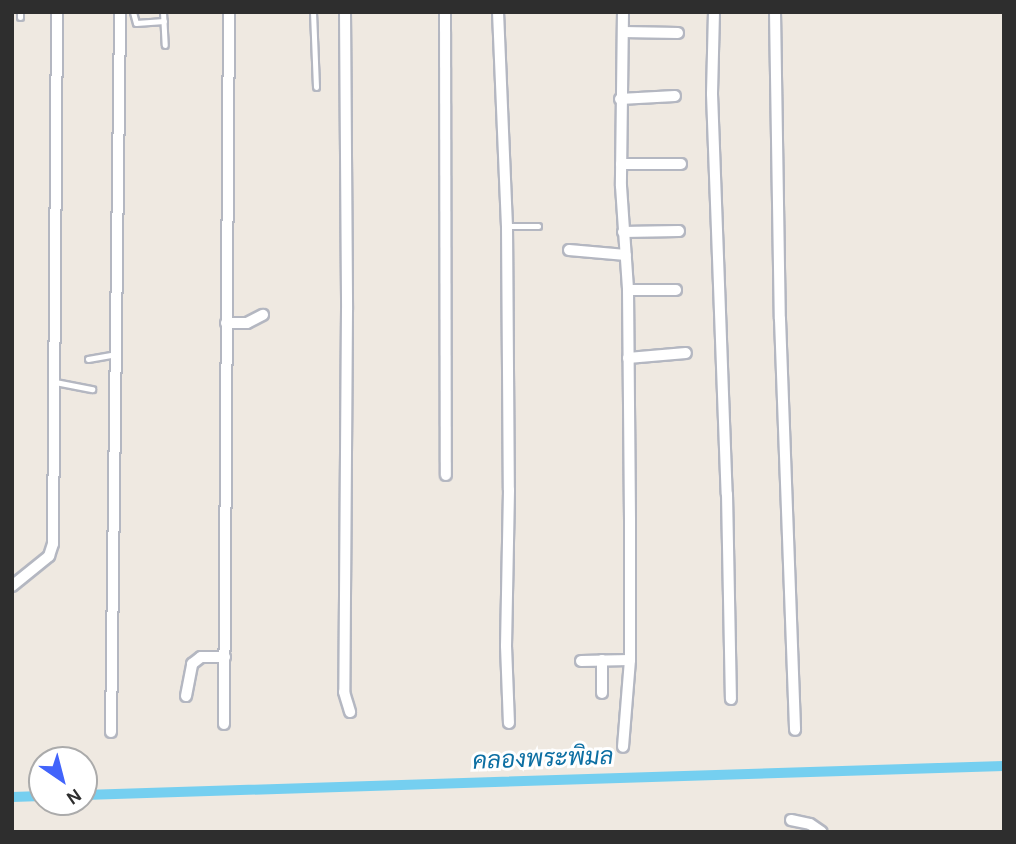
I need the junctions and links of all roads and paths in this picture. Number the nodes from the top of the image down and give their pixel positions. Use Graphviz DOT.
graph roads {
  1 [pos="57,12"];
  2 [pos="120,12"];
  3 [pos="133,12"];
  4 [pos="163,12"];
  5 [pos="229,12"];
  6 [pos="313,12"];
  7 [pos="345,12"];
  8 [pos="445,12"];
  9 [pos="498,12"];
  10 [pos="623,12"];
  11 [pos="714,12"];
  12 [pos="775,12"];
  13 [pos="164,21"];
  14 [pos="623,32"];
  15 [pos="678,33"];
  16 [pos="165,44"];
  17 [pos="316,87"];
  18 [pos="674,96"];
  19 [pos="620,99"];
  20 [pos="621,164"];
  21 [pos="681,164"];
  22 [pos="507,226"];
  23 [pos="538,226"];
  24 [pos="680,231"];
  25 [pos="624,232"];
  26 [pos="569,250"];
  27 [pos="626,255"];
  28 [pos="628,290"];
  29 [pos="676,290"];
  30 [pos="263,315"];
  31 [pos="226,323"];
  32 [pos="686,353"];
  33 [pos="117,354"];
  34 [pos="628,358"];
  35 [pos="88,359"];
  36 [pos="55,382"];
  37 [pos="92,389"];
  38 [pos="446,475"];
  39 [pos="12,586"];
  40 [pos="225,657"];
  41 [pos="602,660"];
  42 [pos="630,660"];
  43 [pos="581,661"];
  44 [pos="602,693"];
  45 [pos="186,696"];
  46 [pos="731,699"];
  47 [pos="350,712"];
  48 [pos="509,723"];
  49 [pos="224,724"];
  50 [pos="795,730"];
  51 [pos="111,732"];
  52 [pos="623,747"];
  53 [pos="790,820"];
  54 [pos="822,832"];
  1 -- 36 [label="street"];
  2 -- 33 [label="street"];
  3 -- 13 [label="lane"];
  4 -- 13 [label="lane"];
  5 -- 31 [label="street"];
  6 -- 17 [label="lane"];
  7 -- 47 [label="street"];
  8 -- 38 [label="street"];
  9 -- 22 [label="street"];
  10 -- 14 [label="street"];
  11 -- 46 [label="street"];
  12 -- 50 [label="street"];
  13 -- 16 [label="lane"];
  14 -- 15 [label="street"];
  14 -- 19 [label="street"];
  18 -- 19 [label="street"];
  19 -- 20 [label="street"];
  20 -- 21 [label="street"];
  20 -- 25 [label="street"];
  22 -- 23 [label="lane"];
  22 -- 48 [label="street"];
  24 -- 25 [label="street"];
  25 -- 27 [label="street"];
  26 -- 27 [label="street"];
  27 -- 28 [label="street"];
  28 -- 29 [label="street"];
  28 -- 34 [label="street"];
  30 -- 31 [label="street"];
  31 -- 40 [label="street"];
  32 -- 34 [label="street"];
  33 -- 35 [label="lane"];
  33 -- 51 [label="street"];
  34 -- 42 [label="street"];
  36 -- 37 [label="lane"];
  36 -- 39 [label="street"];
  40 -- 45 [label="street"];
  40 -- 49 [label="street"];
  41 -- 42 [label="street"];
  41 -- 43 [label="street"];
  41 -- 44 [label="street"];
  42 -- 52 [label="street"];
  53 -- 54 [label="street"];
}
